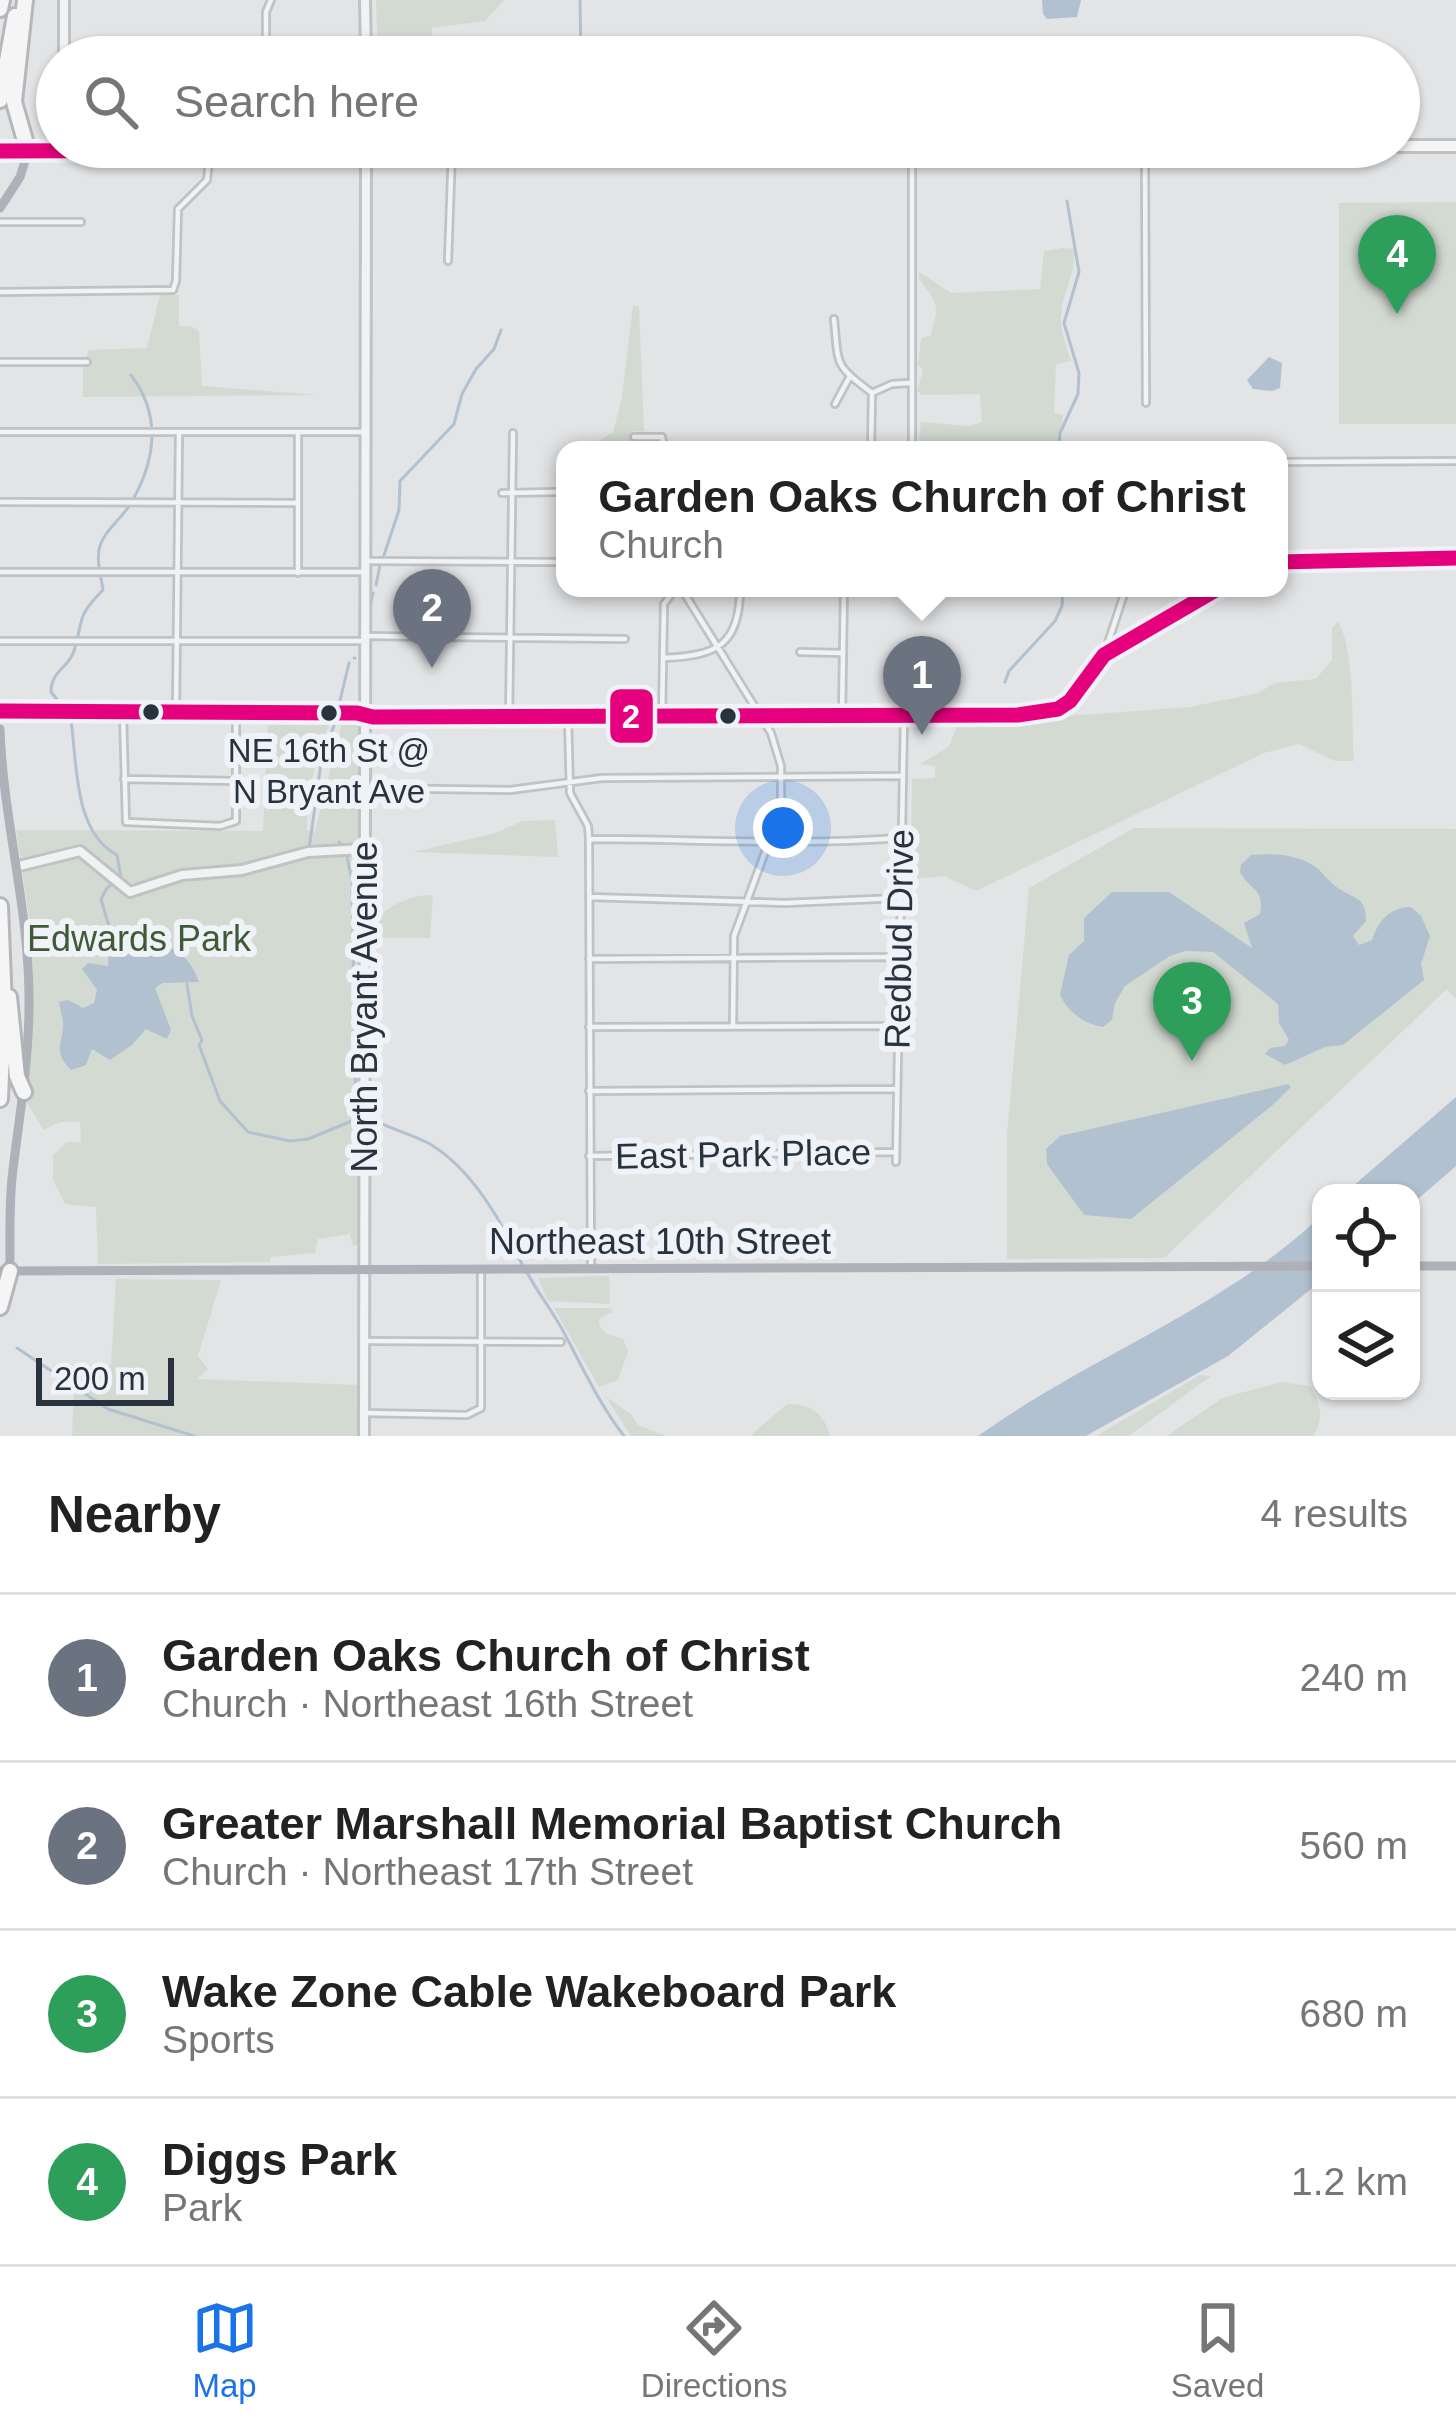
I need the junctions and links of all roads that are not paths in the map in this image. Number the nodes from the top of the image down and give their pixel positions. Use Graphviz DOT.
graph roads {
  1 [pos="22,0"];
  2 [pos="64,0"];
  3 [pos="365,0"];
  4 [pos="270,1"];
  5 [pos="64,36"];
  6 [pos="268,36"];
  7 [pos="366,36"];
  8 [pos="0,100"];
  9 [pos="6,117"];
  10 [pos="1452,143"];
  11 [pos="1420,145"];
  12 [pos="28,151"];
  13 [pos="36,151"];
  14 [pos="2,152"];
  15 [pos="208,168"];
  16 [pos="366,168"];
  17 [pos="451,168"];
  18 [pos="912,168"];
  19 [pos="1145,168"];
  20 [pos="4,188"];
  21 [pos="0,208"];
  22 [pos="0,222"];
  23 [pos="81,222"];
  24 [pos="448,261"];
  25 [pos="0,292"];
  26 [pos="834,320"];
  27 [pos="0,362"];
  28 [pos="87,362"];
  29 [pos="849,378"];
  30 [pos="909,383"];
  31 [pos="872,393"];
  32 [pos="1146,403"];
  33 [pos="835,404"];
  34 [pos="0,432"];
  35 [pos="298,432"];
  36 [pos="364,432"];
  37 [pos="179,433"];
  38 [pos="513,433"];
  39 [pos="634,437"];
  40 [pos="663,441"];
  41 [pos="871,441"];
  42 [pos="912,441"];
  43 [pos="1456,461"];
  44 [pos="1288,462"];
  45 [pos="512,492"];
  46 [pos="555,492"];
  47 [pos="502,494"];
  48 [pos="0,502"];
  49 [pos="179,502"];
  50 [pos="298,503"];
  51 [pos="1456,558"];
  52 [pos="510,561"];
  53 [pos="556,562"];
  54 [pos="1288,562"];
  55 [pos="364,567"];
  56 [pos="0,572"];
  57 [pos="178,573"];
  58 [pos="298,573"];
  59 [pos="669,597"];
  60 [pos="686,597"];
  61 [pos="739,597"];
  62 [pos="844,597"];
  63 [pos="1123,597"];
  64 [pos="1204,597"];
  65 [pos="510,638"];
  66 [pos="363,639"];
  67 [pos="625,639"];
  68 [pos="0,641"];
  69 [pos="177,643"];
  70 [pos="718,645"];
  71 [pos="800,652"];
  72 [pos="843,653"];
  73 [pos="1104,655"];
  74 [pos="663,658"];
  75 [pos="0,711"];
  76 [pos="123,712"];
  77 [pos="176,713"];
  78 [pos="236,714"];
  79 [pos="364,715"];
  80 [pos="1018,715"];
  81 [pos="760,717"];
  82 [pos="842,717"];
  83 [pos="904,717"];
  84 [pos="509,718"];
  85 [pos="568,718"];
  86 [pos="662,718"];
  87 [pos="0,729"];
  88 [pos="900,776"];
  89 [pos="782,777"];
  90 [pos="124,779"];
  91 [pos="236,781"];
  92 [pos="569,783"];
  93 [pos="363,788"];
  94 [pos="589,838"];
  95 [pos="900,838"];
  96 [pos="769,842"];
  97 [pos="363,849"];
  98 [pos="19,866"];
  99 [pos="589,898"];
  100 [pos="899,898"];
  101 [pos="745,902"];
  102 [pos="0,906"];
  103 [pos="897,957"];
  104 [pos="589,958"];
  105 [pos="731,958"];
  106 [pos="4,977"];
  107 [pos="733,1026"];
  108 [pos="898,1026"];
  109 [pos="589,1027"];
  110 [pos="897,1089"];
  111 [pos="589,1091"];
  112 [pos="24,1092"];
  113 [pos="0,1099"];
  114 [pos="896,1152"];
  115 [pos="589,1156"];
  116 [pos="896,1162"];
  117 [pos="1312,1266"];
  118 [pos="1420,1266"];
  119 [pos="1456,1266"];
  120 [pos="591,1268"];
  121 [pos="5,1270"];
  122 [pos="363,1270"];
  123 [pos="482,1270"];
  124 [pos="0,1307"];
  125 [pos="364,1341"];
  126 [pos="482,1341"];
  127 [pos="561,1342"];
  128 [pos="364,1413"];
  129 [pos="364,1436"];
  1 -- 8 [label="highway"];
  1 -- 9 [label="highway"];
  2 -- 5 [label="street"];
  3 -- 7 [label="street"];
  4 -- 6 [label="street"];
  9 -- 12 [label="highway"];
  10 -- 11 [label="main road"];
  12 -- 13 [label="main road"];
  12 -- 14 [label="main road"];
  12 -- 20 [label="main road"];
  15 -- 25 [label="street"];
  16 -- 36 [label="street, North Bryant Avenue"];
  17 -- 24 [label="street"];
  18 -- 30 [label="street"];
  19 -- 32 [label="street"];
  20 -- 21 [label="main road"];
  22 -- 23 [label="street"];
  26 -- 29 [label="street"];
  27 -- 28 [label="street"];
  29 -- 31 [label="street"];
  29 -- 33 [label="street"];
  30 -- 31 [label="street"];
  30 -- 42 [label="street"];
  31 -- 41 [label="street"];
  34 -- 37 [label="street"];
  35 -- 36 [label="street"];
  35 -- 37 [label="street"];
  35 -- 50 [label="street"];
  36 -- 55 [label="street, North Bryant Avenue"];
  37 -- 49 [label="street"];
  38 -- 45 [label="street"];
  39 -- 40 [label="street"];
  43 -- 44 [label="street"];
  45 -- 46 [label="street"];
  45 -- 47 [label="street"];
  45 -- 52 [label="street"];
  48 -- 49 [label="street"];
  49 -- 50 [label="street"];
  49 -- 57 [label="street"];
  50 -- 58 [label="street"];
  51 -- 54 [label="street"];
  52 -- 53 [label="street"];
  52 -- 55 [label="street"];
  52 -- 65 [label="street"];
  55 -- 58 [label="street"];
  55 -- 66 [label="street, North Bryant Avenue"];
  56 -- 57 [label="street"];
  57 -- 58 [label="street"];
  57 -- 69 [label="street"];
  59 -- 74 [label="street"];
  60 -- 70 [label="street"];
  61 -- 70 [label="street"];
  62 -- 72 [label="street"];
  63 -- 73 [label="street"];
  64 -- 73 [label="street"];
  65 -- 66 [label="street"];
  65 -- 67 [label="street"];
  65 -- 84 [label="street"];
  66 -- 69 [label="street"];
  66 -- 79 [label="street, North Bryant Avenue"];
  68 -- 69 [label="street"];
  69 -- 77 [label="street"];
  70 -- 74 [label="street"];
  70 -- 81 [label="street"];
  71 -- 72 [label="street"];
  72 -- 82 [label="street"];
  73 -- 80 [label="street"];
  74 -- 86 [label="street"];
  75 -- 76 [label="street"];
  76 -- 77 [label="street"];
  76 -- 90 [label="street"];
  77 -- 78 [label="street"];
  78 -- 79 [label="street"];
  78 -- 91 [label="street"];
  79 -- 84 [label="street"];
  79 -- 93 [label="street, North Bryant Avenue"];
  80 -- 83 [label="street"];
  81 -- 82 [label="street"];
  81 -- 86 [label="street"];
  81 -- 89 [label="street"];
  82 -- 83 [label="street"];
  83 -- 88 [label="street, Redbud Drive"];
  84 -- 85 [label="street"];
  85 -- 86 [label="street"];
  85 -- 92 [label="street"];
  87 -- 98 [label="main road"];
  88 -- 89 [label="street"];
  88 -- 95 [label="street, Redbud Drive"];
  89 -- 92 [label="street"];
  89 -- 96 [label="street"];
  90 -- 91 [label="street"];
  90 -- 91 [label="street"];
  92 -- 93 [label="street"];
  92 -- 94 [label="street"];
  93 -- 97 [label="street, North Bryant Avenue"];
  94 -- 96 [label="street"];
  94 -- 99 [label="street"];
  95 -- 96 [label="street"];
  95 -- 100 [label="street, Redbud Drive"];
  96 -- 101 [label="street"];
  97 -- 98 [label="street"];
  97 -- 122 [label="street, North Bryant Avenue"];
  98 -- 112 [label="main road"];
  99 -- 101 [label="street"];
  99 -- 104 [label="street"];
  100 -- 101 [label="street"];
  100 -- 103 [label="street, Redbud Drive"];
  101 -- 105 [label="street"];
  102 -- 106 [label="highway"];
  103 -- 105 [label="street"];
  103 -- 108 [label="street, Redbud Drive"];
  104 -- 105 [label="street"];
  104 -- 109 [label="street"];
  105 -- 107 [label="street"];
  106 -- 112 [label="highway"];
  106 -- 113 [label="highway"];
  107 -- 108 [label="street"];
  107 -- 109 [label="street"];
  108 -- 110 [label="street, Redbud Drive"];
  109 -- 111 [label="street"];
  110 -- 111 [label="street"];
  110 -- 114 [label="street, Redbud Drive"];
  111 -- 115 [label="street"];
  112 -- 121 [label="main road"];
  114 -- 115 [label="street, East Park Place"];
  114 -- 116 [label="street, Redbud Drive"];
  115 -- 120 [label="street"];
  117 -- 120 [label="main road, Northeast 10th Street"];
  118 -- 119 [label="main road"];
  120 -- 123 [label="main road, Northeast 10th Street"];
  121 -- 122 [label="main road, Northeast 10th Street"];
  121 -- 124 [label="highway"];
  122 -- 123 [label="main road, Northeast 10th Street"];
  122 -- 125 [label="street, North Bryant Avenue"];
  123 -- 126 [label="street"];
  125 -- 126 [label="street"];
  125 -- 128 [label="street, North Bryant Avenue"];
  126 -- 127 [label="street"];
  126 -- 128 [label="street"];
  128 -- 129 [label="street, North Bryant Avenue"];
}
